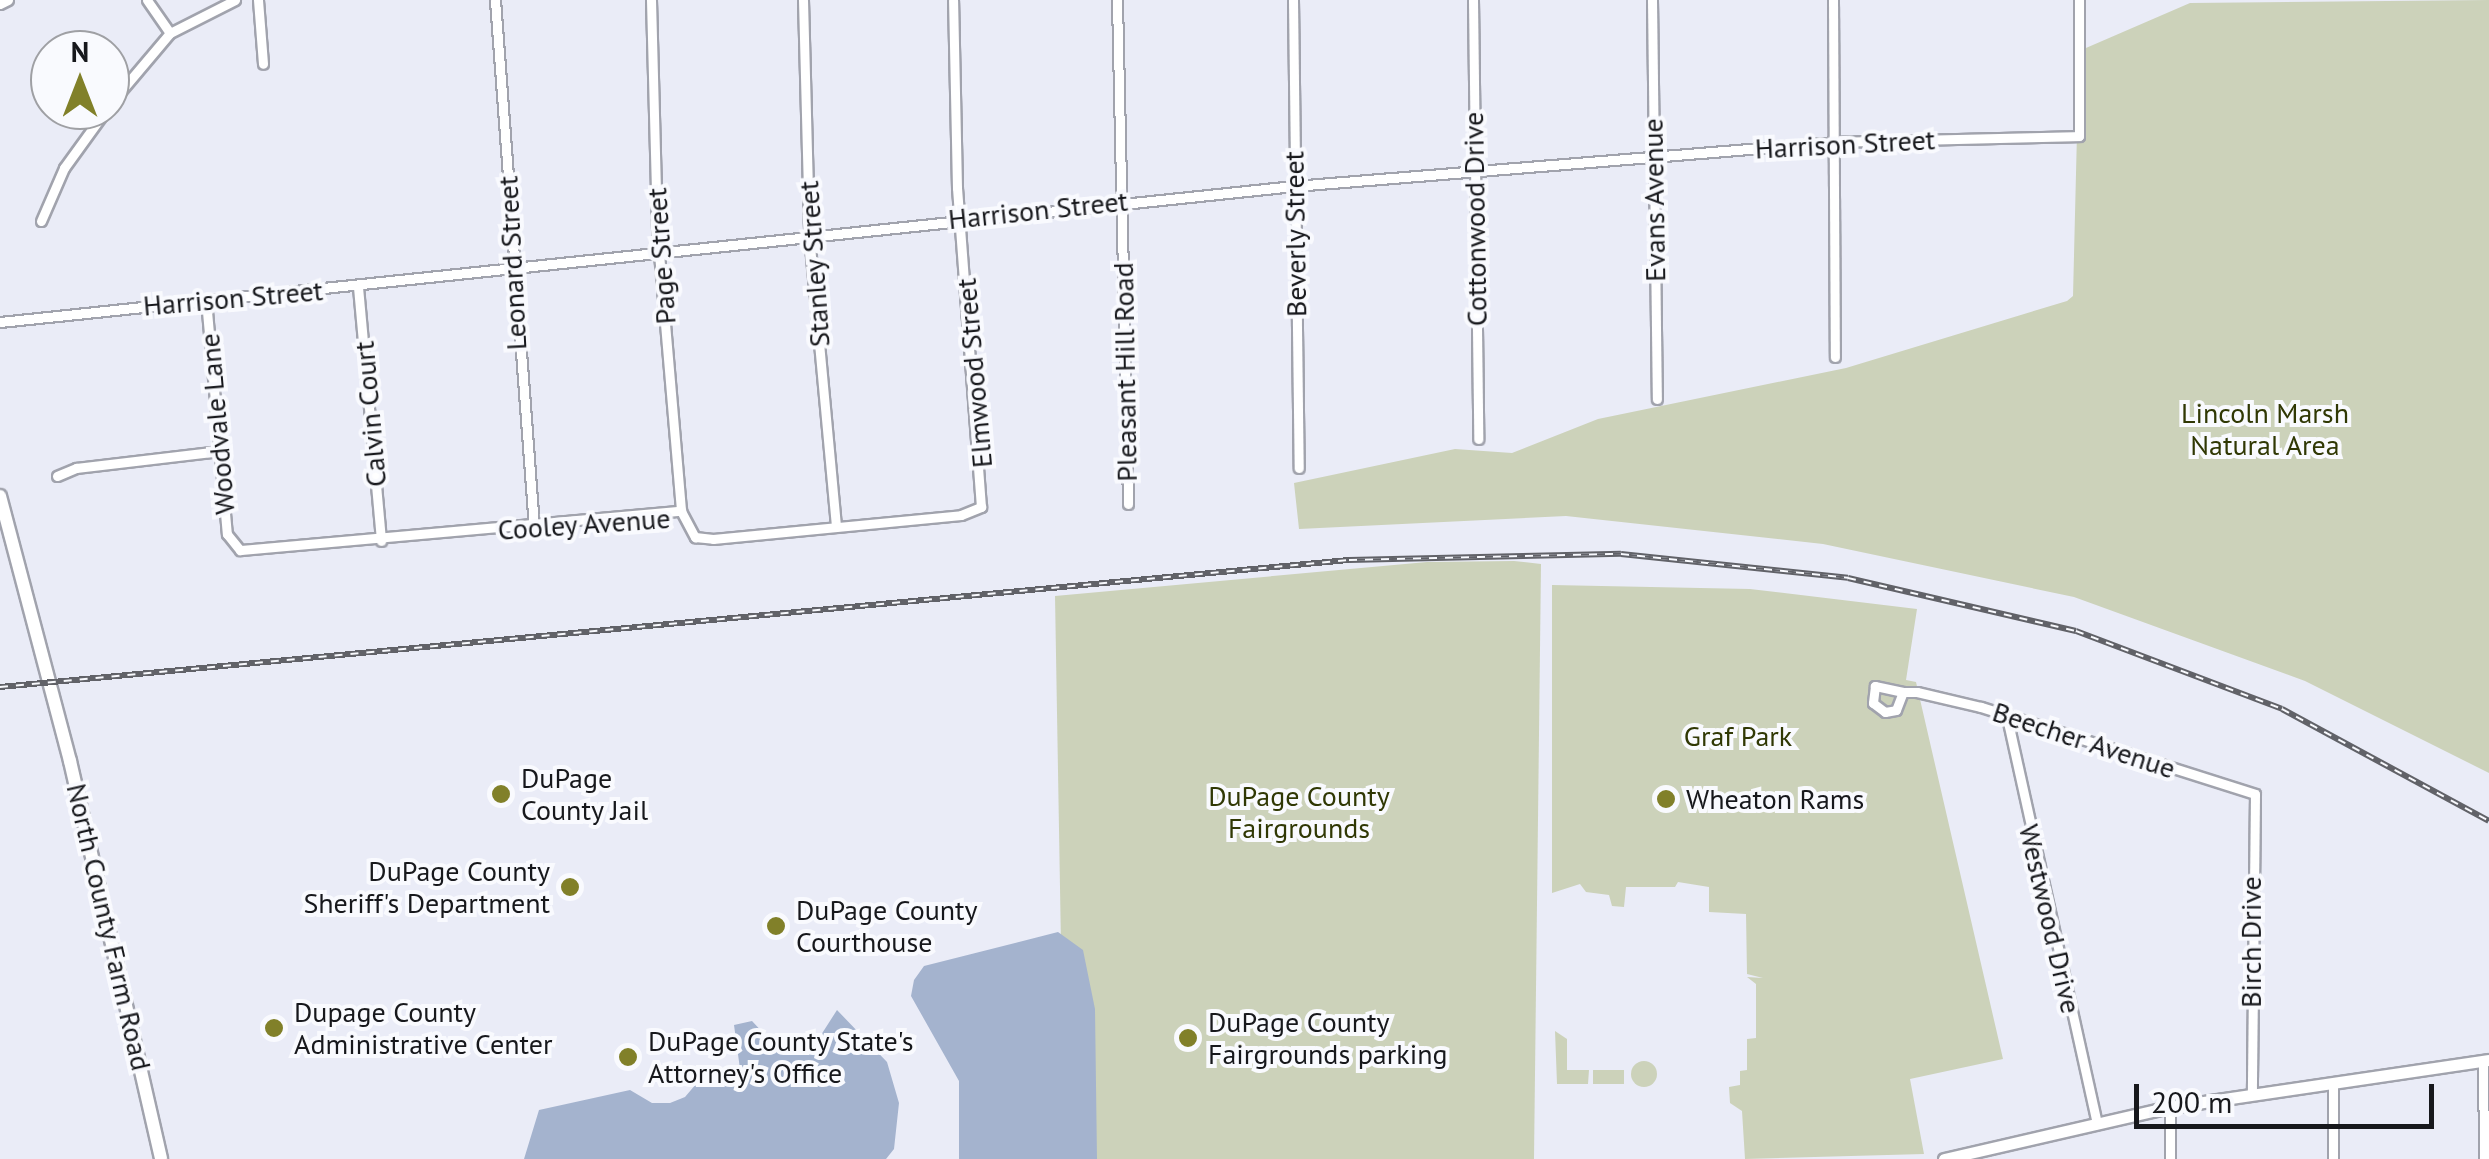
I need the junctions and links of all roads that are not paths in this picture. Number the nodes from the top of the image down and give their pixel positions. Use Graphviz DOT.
graph roads {
  1 [pos="8,0"];
  2 [pos="146,0"];
  3 [pos="235,0"];
  4 [pos="258,0"];
  5 [pos="494,0"];
  6 [pos="651,0"];
  7 [pos="802,0"];
  8 [pos="953,0"];
  9 [pos="1117,0"];
  10 [pos="1293,0"];
  11 [pos="1473,0"];
  12 [pos="1652,0"];
  13 [pos="1832,0"];
  14 [pos="2078,0"];
  15 [pos="0,4"];
  16 [pos="170,33"];
  17 [pos="263,64"];
  18 [pos="130,81"];
  19 [pos="91,130"];
  20 [pos="1834,142"];
  21 [pos="1653,156"];
  22 [pos="1474,171"];
  23 [pos="1294,186"];
  24 [pos="1122,202"];
  25 [pos="960,218"];
  26 [pos="40,221"];
  27 [pos="809,234"];
  28 [pos="658,248"];
  29 [pos="510,267"];
  30 [pos="358,287"];
  31 [pos="206,300"];
  32 [pos="0,322"];
  33 [pos="1835,357"];
  34 [pos="1657,399"];
  35 [pos="1478,439"];
  36 [pos="220,450"];
  37 [pos="1298,468"];
  38 [pos="57,476"];
  39 [pos="0,496"];
  40 [pos="1128,504"];
  41 [pos="981,507"];
  42 [pos="681,512"];
  43 [pos="534,527"];
  44 [pos="836,527"];
  45 [pos="381,541"];
  46 [pos="233,546"];
  47 [pos="1903,692"];
  48 [pos="2006,713"];
  49 [pos="2250,794"];
  50 [pos="2486,1060"];
  51 [pos="2332,1083"];
  52 [pos="2252,1095"];
  53 [pos="2170,1107"];
  54 [pos="2098,1124"];
  55 [pos="2010,1143"];
  56 [pos="162,1159"];
  57 [pos="1944,1159"];
  58 [pos="2010,1159"];
  59 [pos="2170,1159"];
  60 [pos="2333,1159"];
  61 [pos="2484,1159"];
  1 -- 15 [label="street"];
  2 -- 16 [label="street"];
  3 -- 16 [label="street"];
  4 -- 17 [label="street"];
  5 -- 29 [label="street, Leonard Street"];
  6 -- 28 [label="street, Page Street"];
  7 -- 27 [label="street, Stanley Street"];
  8 -- 25 [label="street, Elmwood Street"];
  9 -- 24 [label="street, Pleasant Hill Road"];
  10 -- 23 [label="street, Beverly Street"];
  11 -- 22 [label="street, Cottonwood Drive"];
  12 -- 21 [label="street, Evans Avenue"];
  13 -- 20 [label="street"];
  14 -- 20 [label="street, Harrison Street"];
  16 -- 18 [label="street"];
  19 -- 26 [label="street"];
  20 -- 21 [label="street, Harrison Street"];
  20 -- 33 [label="street"];
  21 -- 22 [label="street, Harrison Street"];
  21 -- 34 [label="street, Evans Avenue"];
  22 -- 23 [label="street, Harrison Street"];
  22 -- 35 [label="street, Cottonwood Drive"];
  23 -- 24 [label="street, Harrison Street"];
  23 -- 37 [label="street, Beverly Street"];
  24 -- 25 [label="street, Harrison Street"];
  24 -- 40 [label="street, Pleasant Hill Road"];
  25 -- 27 [label="street, Harrison Street"];
  25 -- 41 [label="street, Elmwood Street"];
  27 -- 28 [label="street, Harrison Street"];
  27 -- 44 [label="street, Stanley Street"];
  28 -- 29 [label="street, Harrison Street"];
  28 -- 42 [label="street, Page Street"];
  29 -- 30 [label="street, Harrison Street"];
  29 -- 43 [label="street, Leonard Street"];
  30 -- 31 [label="street, Harrison Street"];
  30 -- 45 [label="street, Calvin Court"];
  31 -- 32 [label="street, Harrison Street"];
  31 -- 36 [label="street, Woodvale Lane"];
  36 -- 38 [label="street"];
  36 -- 46 [label="street, Woodvale Lane"];
  39 -- 56 [label="main road, North County Farm Road"];
  41 -- 44 [label="street, Cooley Avenue"];
  42 -- 43 [label="street, Cooley Avenue"];
  42 -- 44 [label="street, Cooley Avenue"];
  43 -- 45 [label="street, Cooley Avenue"];
  45 -- 46 [label="street, Cooley Avenue"];
  47 -- 48 [label="street, Beecher Avenue"];
  48 -- 49 [label="street, Beecher Avenue"];
  48 -- 54 [label="street, Westwood Drive"];
  49 -- 52 [label="street, Birch Drive"];
  50 -- 51 [label="street"];
  50 -- 61 [label="street"];
  51 -- 52 [label="street"];
  51 -- 60 [label="street"];
  52 -- 53 [label="street"];
  53 -- 54 [label="street"];
  53 -- 59 [label="street"];
  54 -- 55 [label="street"];
  55 -- 57 [label="street"];
  55 -- 58 [label="street"];
}
